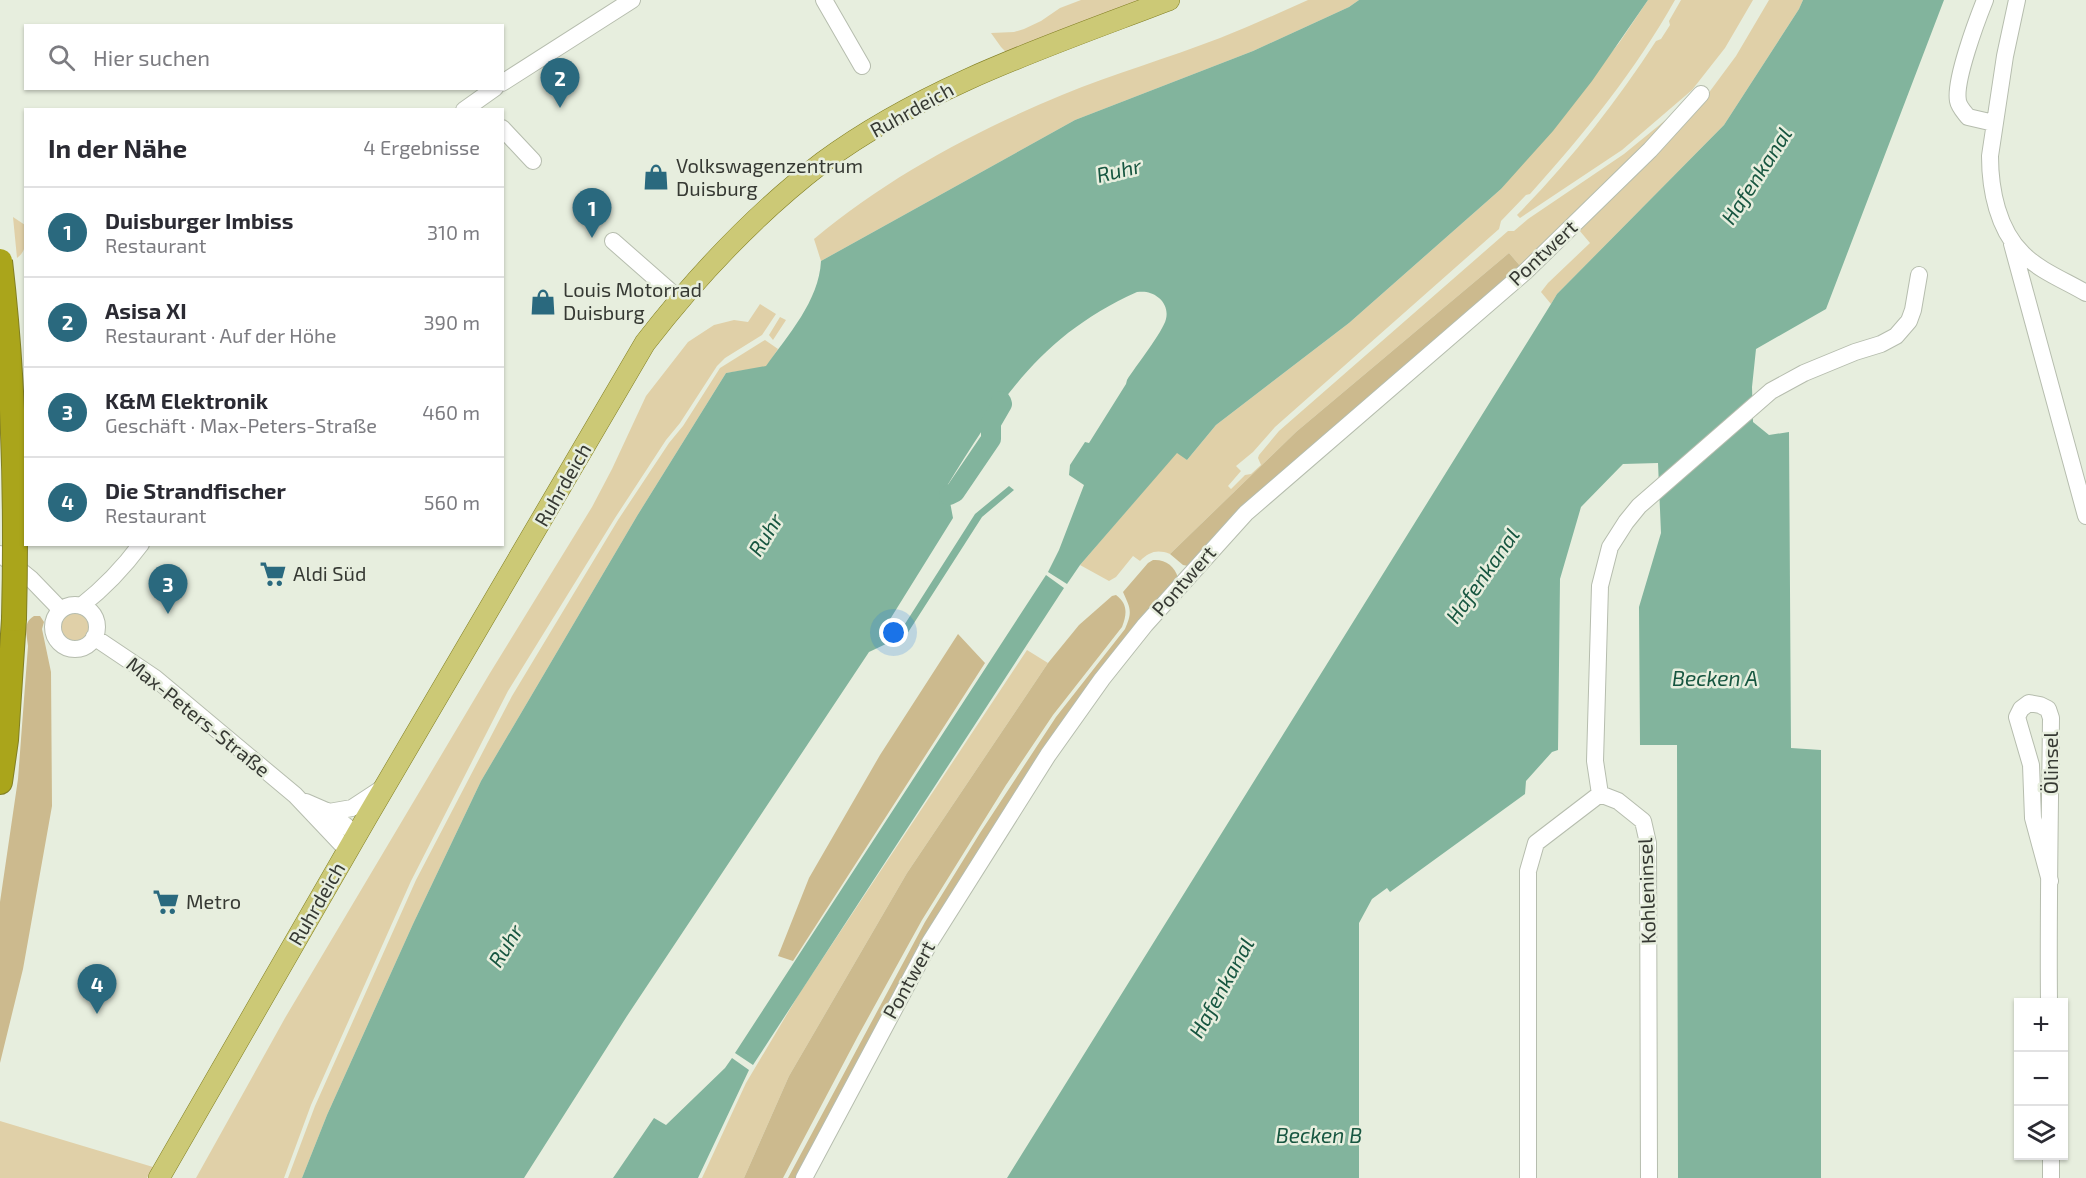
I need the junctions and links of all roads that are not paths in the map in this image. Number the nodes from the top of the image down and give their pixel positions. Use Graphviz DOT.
graph roads {
  1 [pos="632,0"];
  2 [pos="824,0"];
  3 [pos="1169,0"];
  4 [pos="1985,0"];
  5 [pos="2017,0"];
  6 [pos="862,66"];
  7 [pos="504,82"];
  8 [pos="493,90"];
  9 [pos="1701,94"];
  10 [pos="482,104"];
  11 [pos="1994,123"];
  12 [pos="504,130"];
  13 [pos="533,161"];
  14 [pos="2011,240"];
  15 [pos="613,241"];
  16 [pos="0,261"];
  17 [pos="1919,275"];
  18 [pos="2086,293"];
  19 [pos="679,299"];
  20 [pos="2086,516"];
  21 [pos="140,546"];
  22 [pos="0,554"];
  23 [pos="61,610"];
  24 [pos="87,611"];
  25 [pos="94,637"];
  26 [pos="0,782"];
  27 [pos="385,787"];
  28 [pos="1600,794"];
  29 [pos="300,799"];
  30 [pos="329,812"];
  31 [pos="353,843"];
  32 [pos="2050,881"];
  33 [pos="2049,998"];
  34 [pos="2051,1160"];
  35 [pos="159,1178"];
  36 [pos="804,1178"];
  37 [pos="1528,1178"];
  38 [pos="1649,1178"];
  39 [pos="2051,1178"];
  1 -- 7 [label="street"];
  2 -- 6 [label="street"];
  3 -- 19 [label="main road, Ruhrdeich"];
  4 -- 11 [label="street"];
  5 -- 11 [label="street"];
  8 -- 10 [label="street"];
  9 -- 36 [label="street, Pontwert"];
  11 -- 14 [label="street"];
  12 -- 13 [label="street"];
  14 -- 18 [label="street"];
  14 -- 20 [label="street"];
  15 -- 19 [label="street"];
  16 -- 26 [label="highway, bridge"];
  17 -- 28 [label="street"];
  19 -- 27 [label="main road, Ruhrdeich"];
  21 -- 24 [label="street"];
  22 -- 23 [label="street"];
  23 -- 24 [label="street"];
  23 -- 25 [label="street"];
  24 -- 25 [label="street"];
  25 -- 29 [label="street, Max-Peters-Straße"];
  27 -- 30 [label="street"];
  27 -- 31 [label="main road, Ruhrdeich"];
  28 -- 37 [label="street"];
  28 -- 38 [label="street, Kohleninsel"];
  29 -- 30 [label="street, Max-Peters-Straße"];
  29 -- 31 [label="street, Max-Peters-Straße"];
  30 -- 31 [label="street, Max-Peters-Straße"];
  31 -- 35 [label="main road, Ruhrdeich"];
  32 -- 32 [label="street, Ölinsel"];
  32 -- 33 [label="street, Ölinsel"];
  34 -- 39 [label="street"];
}
